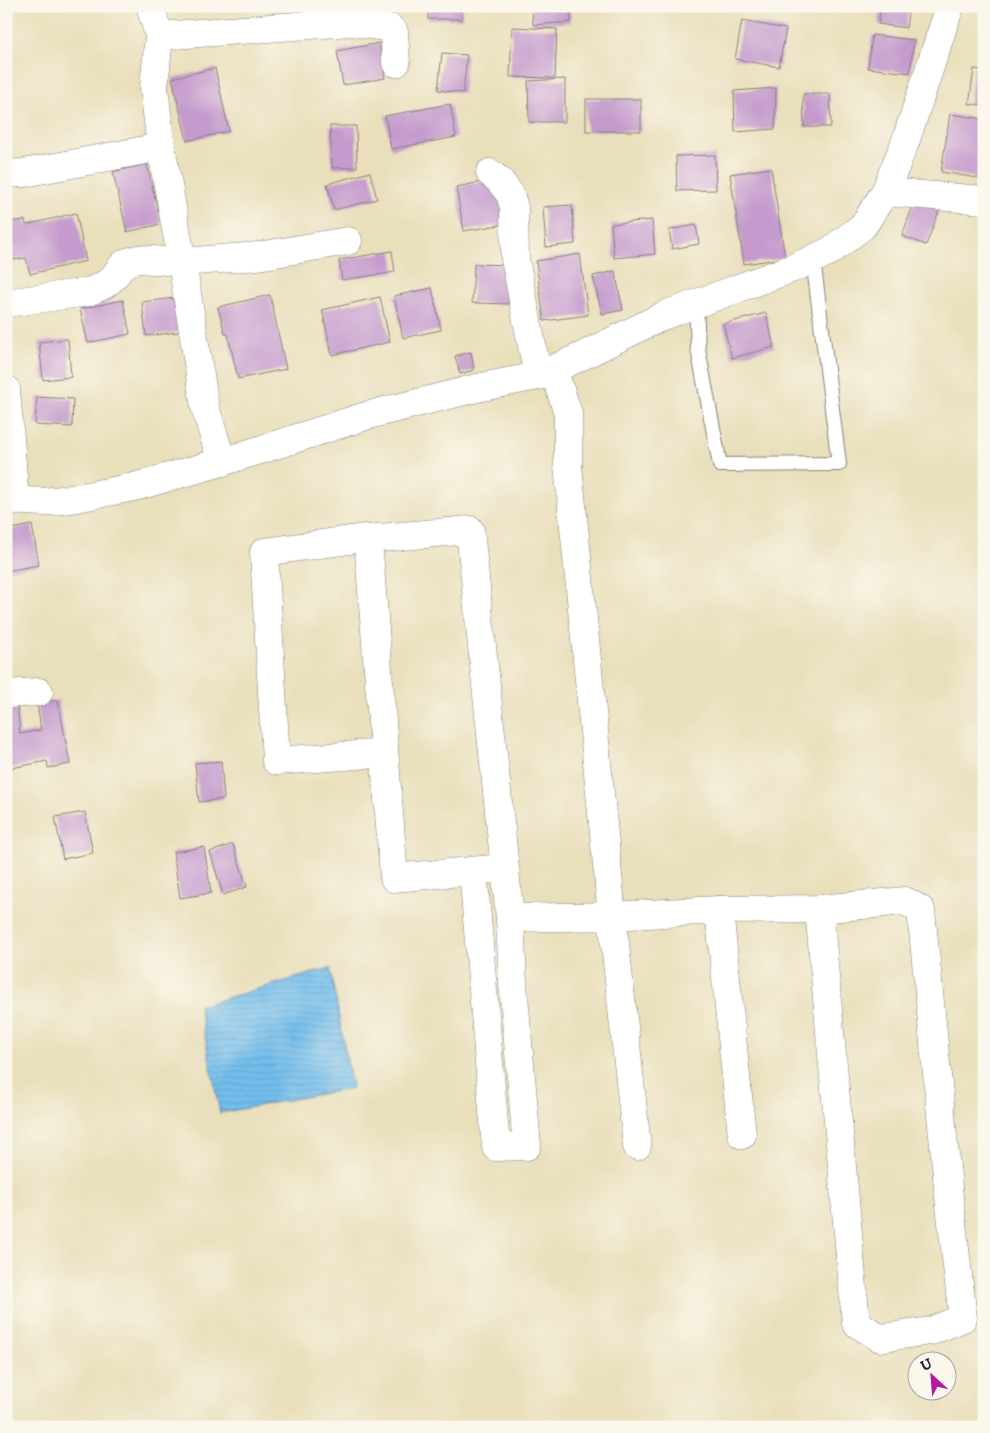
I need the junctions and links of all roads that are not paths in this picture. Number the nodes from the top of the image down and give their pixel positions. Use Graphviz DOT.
graph roads {
  1 [pos="950,6"];
  2 [pos="396,63"];
  3 [pos="161,147"];
  4 [pos="490,173"];
  5 [pos="6,174"];
  6 [pos="885,192"];
  7 [pos="984,200"];
  8 [pos="348,241"];
  9 [pos="814,259"];
  10 [pos="182,262"];
  11 [pos="6,303"];
  12 [pos="696,303"];
  13 [pos="546,372"];
  14 [pos="6,389"];
  15 [pos="222,462"];
  16 [pos="11,501"];
  17 [pos="368,539"];
  18 [pos="39,692"];
  19 [pos="6,694"];
  20 [pos="384,754"];
  21 [pos="504,868"];
  22 [pos="472,870"];
  23 [pos="819,909"];
  24 [pos="718,910"];
  25 [pos="612,916"];
  26 [pos="510,918"];
  27 [pos="742,1135"];
  28 [pos="638,1146"];
  1 -- 6 [label="street"];
  2 -- 3 [label="street"];
  3 -- 5 [label="street"];
  3 -- 10 [label="street"];
  4 -- 13 [label="street"];
  6 -- 7 [label="street"];
  6 -- 9 [label="street"];
  8 -- 10 [label="street"];
  9 -- 12 [label="street"];
  9 -- 12 [label="lane"];
  10 -- 11 [label="street"];
  10 -- 15 [label="street"];
  12 -- 13 [label="street"];
  13 -- 15 [label="street"];
  13 -- 25 [label="street"];
  14 -- 16 [label="street"];
  15 -- 16 [label="street"];
  17 -- 20 [label="street"];
  17 -- 20 [label="street"];
  17 -- 21 [label="street"];
  18 -- 19 [label="street"];
  20 -- 22 [label="street"];
  21 -- 22 [label="street"];
  21 -- 26 [label="street"];
  22 -- 26 [label="street"];
  23 -- 23 [label="street"];
  23 -- 24 [label="street"];
  24 -- 25 [label="street"];
  24 -- 27 [label="street"];
  25 -- 26 [label="street"];
  25 -- 28 [label="street"];
}
